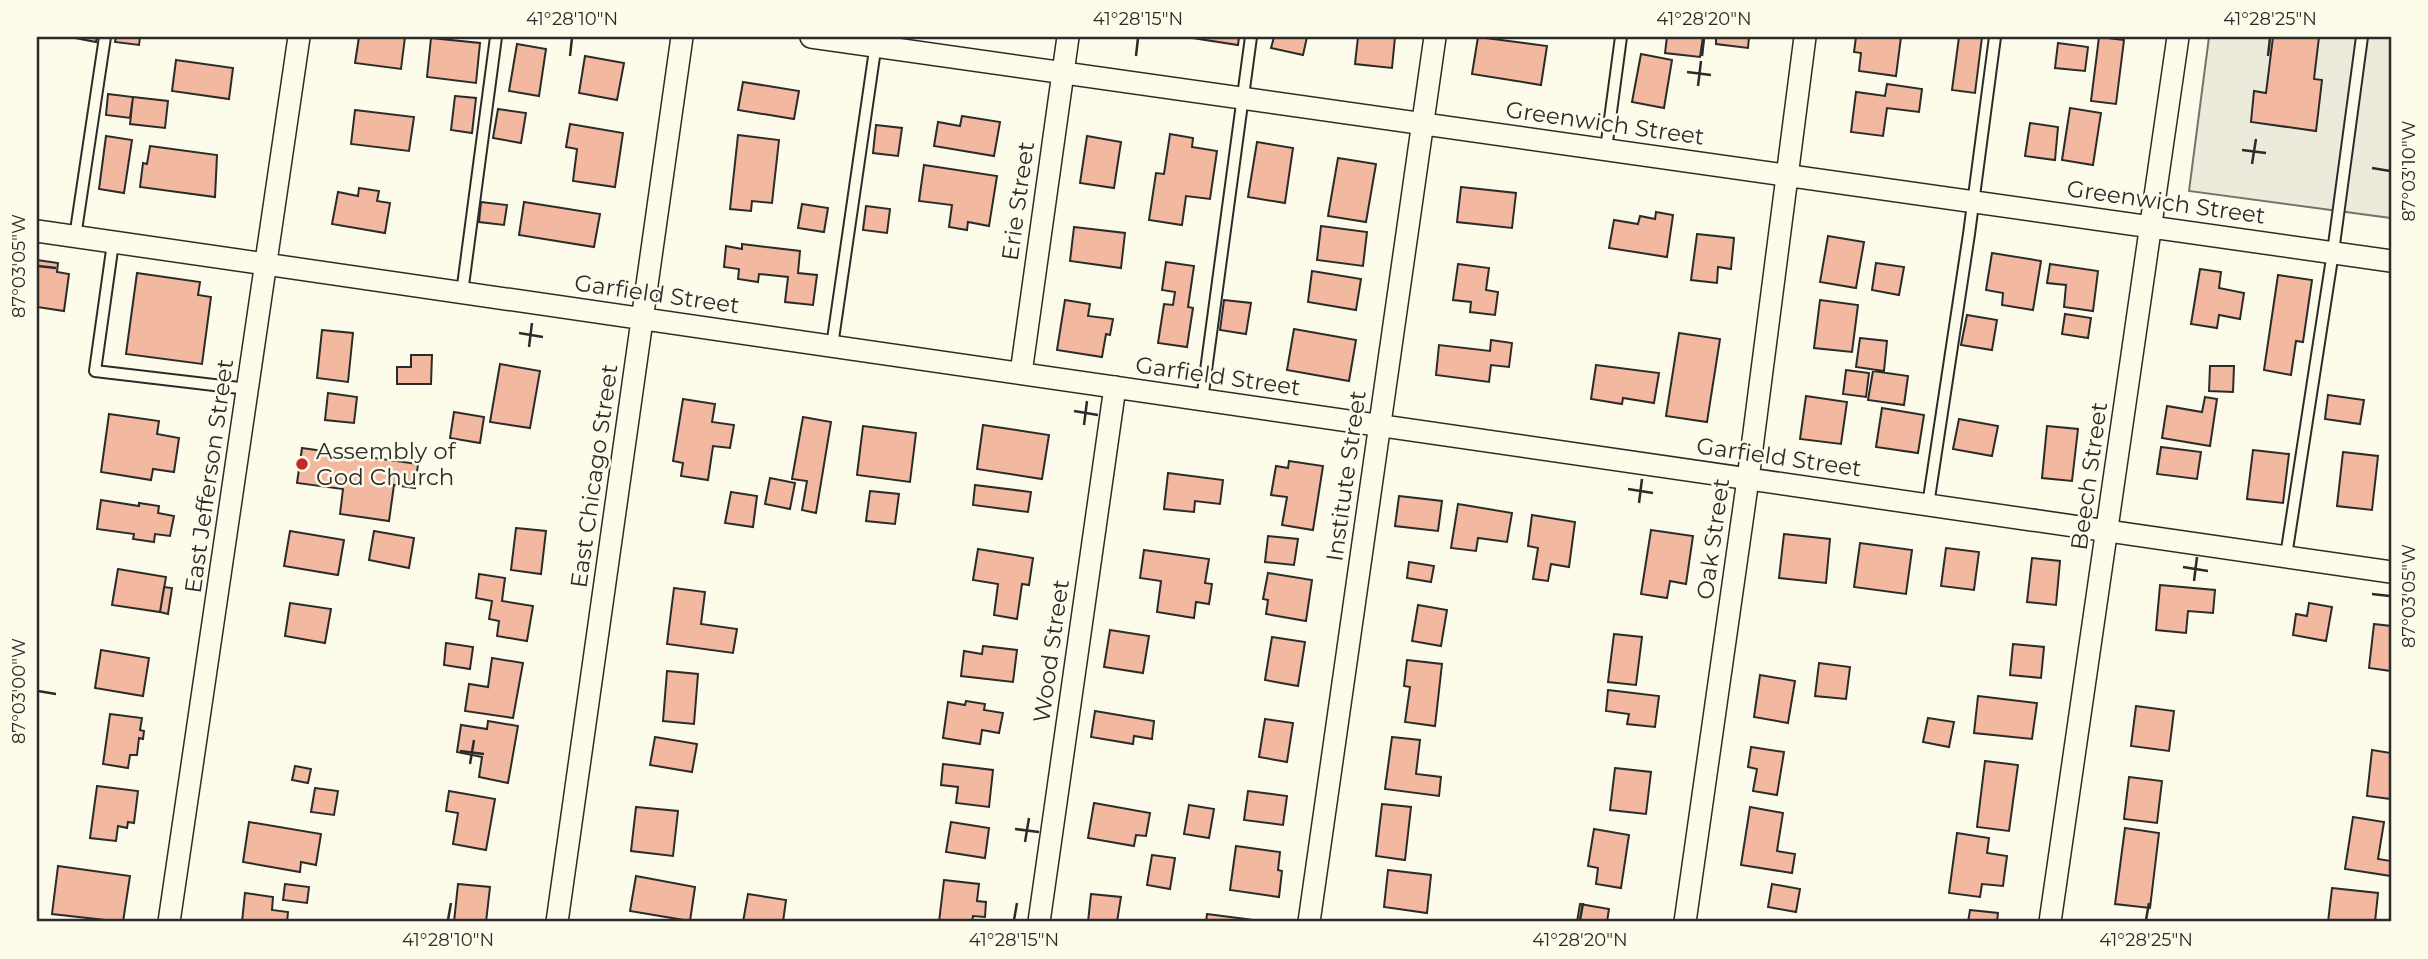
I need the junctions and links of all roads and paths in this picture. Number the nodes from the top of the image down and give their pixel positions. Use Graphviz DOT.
graph roads {
  1 [pos="105,37"];
  2 [pos="299,37"];
  3 [pos="496,37"];
  4 [pos="682,37"];
  5 [pos="810,37"];
  6 [pos="1068,37"];
  7 [pos="1251,37"];
  8 [pos="1436,37"];
  9 [pos="1621,37"];
  10 [pos="1805,37"];
  11 [pos="1995,37"];
  12 [pos="2174,37"];
  13 [pos="2362,37"];
  14 [pos="876,41"];
  15 [pos="1063,72"];
  16 [pos="1243,98"];
  17 [pos="1423,123"];
  18 [pos="1606,149"];
  19 [pos="1786,175"];
  20 [pos="1973,201"];
  21 [pos="2150,226"];
  22 [pos="37,231"];
  23 [pos="75,237"];
  24 [pos="113,243"];
  25 [pos="2333,252"];
  26 [pos="2391,261"];
  27 [pos="267,264"];
  28 [pos="461,293"];
  29 [pos="643,319"];
  30 [pos="832,346"];
  31 [pos="1021,373"];
  32 [pos="1115,387"];
  33 [pos="248,389"];
  34 [pos="1202,400"];
  35 [pos="1380,425"];
  36 [pos="1748,479"];
  37 [pos="1928,505"];
  38 [pos="2108,531"];
  39 [pos="2286,556"];
  40 [pos="2391,572"];
  41 [pos="169,922"];
  42 [pos="557,922"];
  43 [pos="1039,922"];
  44 [pos="1309,922"];
  45 [pos="1685,922"];
  46 [pos="2050,922"];
  1 -- 23 [label="lane"];
  2 -- 27 [label="street, East Jefferson Street"];
  3 -- 28 [label="lane"];
  4 -- 29 [label="street, East Chicago Street"];
  5 -- 14 [label="street, Greenwich Street"];
  6 -- 15 [label="street, Erie Street"];
  7 -- 16 [label="lane"];
  8 -- 17 [label="street, Institute Street"];
  9 -- 18 [label="lane"];
  10 -- 19 [label="street, Oak Street"];
  11 -- 20 [label="lane"];
  12 -- 21 [label="street, Beech Street"];
  13 -- 25 [label="lane"];
  14 -- 15 [label="street, Greenwich Street"];
  14 -- 30 [label="lane"];
  15 -- 16 [label="street, Greenwich Street"];
  15 -- 31 [label="street, Erie Street"];
  16 -- 17 [label="street, Greenwich Street"];
  16 -- 34 [label="lane"];
  17 -- 18 [label="street, Greenwich Street"];
  17 -- 35 [label="street, Institute Street"];
  18 -- 19 [label="street, Greenwich Street"];
  19 -- 20 [label="street, Greenwich Street"];
  19 -- 36 [label="street, Oak Street"];
  20 -- 21 [label="street, Greenwich Street"];
  20 -- 37 [label="lane"];
  21 -- 25 [label="street, Greenwich Street"];
  21 -- 38 [label="street, Beech Street"];
  22 -- 23 [label="street, Garfield Street"];
  23 -- 24 [label="street, Garfield Street"];
  24 -- 27 [label="street, Garfield Street"];
  24 -- 33 [label="lane"];
  25 -- 26 [label="street, Greenwich Street"];
  25 -- 39 [label="lane"];
  27 -- 28 [label="street, Garfield Street"];
  27 -- 33 [label="street, East Jefferson Street"];
  28 -- 29 [label="street, Garfield Street"];
  29 -- 30 [label="street, Garfield Street"];
  29 -- 42 [label="street, East Chicago Street"];
  30 -- 31 [label="street, Garfield Street"];
  31 -- 32 [label="street, Garfield Street"];
  32 -- 34 [label="street, Garfield Street"];
  32 -- 43 [label="street, Wood Street"];
  33 -- 41 [label="street, East Jefferson Street"];
  34 -- 35 [label="street, Garfield Street"];
  35 -- 36 [label="street, Garfield Street"];
  35 -- 44 [label="street, Institute Street"];
  36 -- 37 [label="street, Garfield Street"];
  36 -- 45 [label="street, Oak Street"];
  37 -- 38 [label="street, Garfield Street"];
  38 -- 39 [label="street, Garfield Street"];
  38 -- 46 [label="street, Beech Street"];
  39 -- 40 [label="street, Garfield Street"];
}
